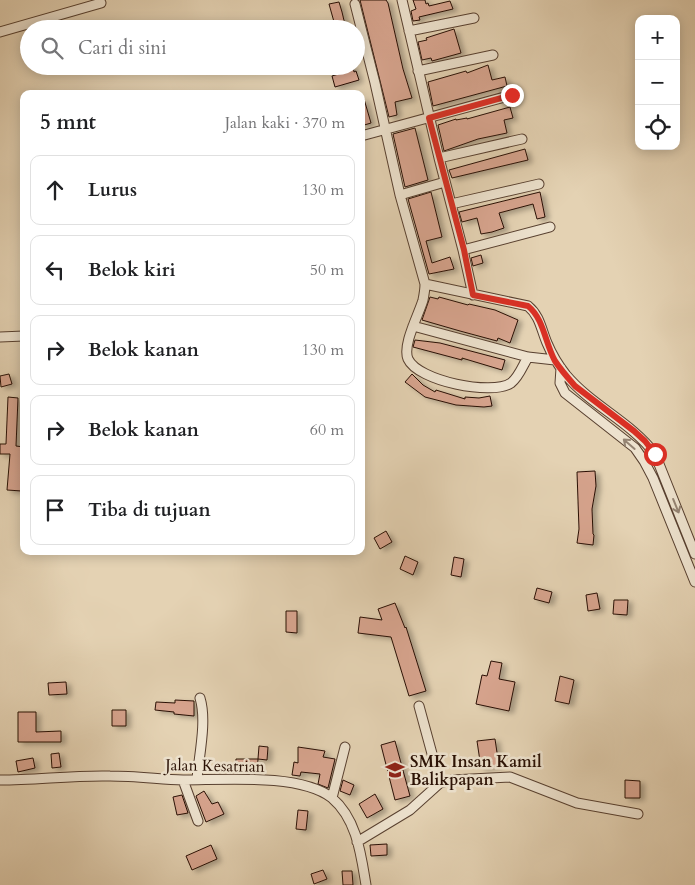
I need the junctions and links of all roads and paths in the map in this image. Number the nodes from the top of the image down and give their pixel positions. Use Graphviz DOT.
graph roads {
  1 [pos="402,0"];
  2 [pos="101,3"];
  3 [pos="355,4"];
  4 [pos="474,18"];
  5 [pos="42,20"];
  6 [pos="359,20"];
  7 [pos="20,26"];
  8 [pos="409,31"];
  9 [pos="0,32"];
  10 [pos="365,41"];
  11 [pos="493,54"];
  12 [pos="418,71"];
  13 [pos="512,95"];
  14 [pos="429,118"];
  15 [pos="385,129"];
  16 [pos="365,135"];
  17 [pos="522,139"];
  18 [pos="439,158"];
  19 [pos="445,182"];
  20 [pos="540,184"];
  21 [pos="400,195"];
  22 [pos="451,204"];
  23 [pos="550,227"];
  24 [pos="464,250"];
  25 [pos="426,284"];
  26 [pos="473,295"];
  27 [pos="413,326"];
  28 [pos="0,336"];
  29 [pos="20,336"];
  30 [pos="528,356"];
  31 [pos="558,364"];
  32 [pos="695,554"];
  33 [pos="695,582"];
  34 [pos="200,698"];
  35 [pos="419,706"];
  36 [pos="345,747"];
  37 [pos="197,779"];
  38 [pos="0,780"];
  39 [pos="183,780"];
  40 [pos="440,783"];
  41 [pos="332,798"];
  42 [pos="638,814"];
  43 [pos="198,821"];
  44 [pos="358,842"];
  45 [pos="366,885"];
  1 -- 8 [label="street"];
  2 -- 5 [label="street"];
  3 -- 6 [label="street"];
  4 -- 8 [label="street"];
  7 -- 9 [label="street"];
  8 -- 12 [label="street"];
  10 -- 15 [label="street"];
  11 -- 12 [label="street"];
  12 -- 14 [label="street"];
  13 -- 14 [label="street"];
  14 -- 15 [label="street"];
  14 -- 18 [label="street"];
  15 -- 16 [label="street"];
  15 -- 21 [label="street"];
  17 -- 18 [label="street"];
  18 -- 19 [label="street"];
  19 -- 21 [label="street"];
  19 -- 22 [label="street"];
  20 -- 22 [label="street"];
  21 -- 25 [label="street"];
  22 -- 24 [label="street"];
  23 -- 24 [label="street"];
  24 -- 26 [label="street"];
  25 -- 26 [label="street"];
  25 -- 27 [label="street"];
  26 -- 31 [label="street"];
  27 -- 30 [label="street"];
  27 -- 30 [label="street"];
  28 -- 29 [label="street"];
  30 -- 31 [label="street"];
  31 -- 32 [label="street, one-way"];
  33 -- 31 [label="street, one-way"];
  34 -- 37 [label="street"];
  35 -- 40 [label="street"];
  36 -- 41 [label="street"];
  37 -- 39 [label="street, Jalan Kesatrian"];
  37 -- 41 [label="street, Jalan Kesatrian"];
  38 -- 39 [label="street, Jalan Kesatrian"];
  39 -- 43 [label="street"];
  40 -- 42 [label="street"];
  40 -- 44 [label="street"];
  41 -- 44 [label="street, Jalan Kesatrian"];
  44 -- 45 [label="street, Jalan Kesatrian"];
}
